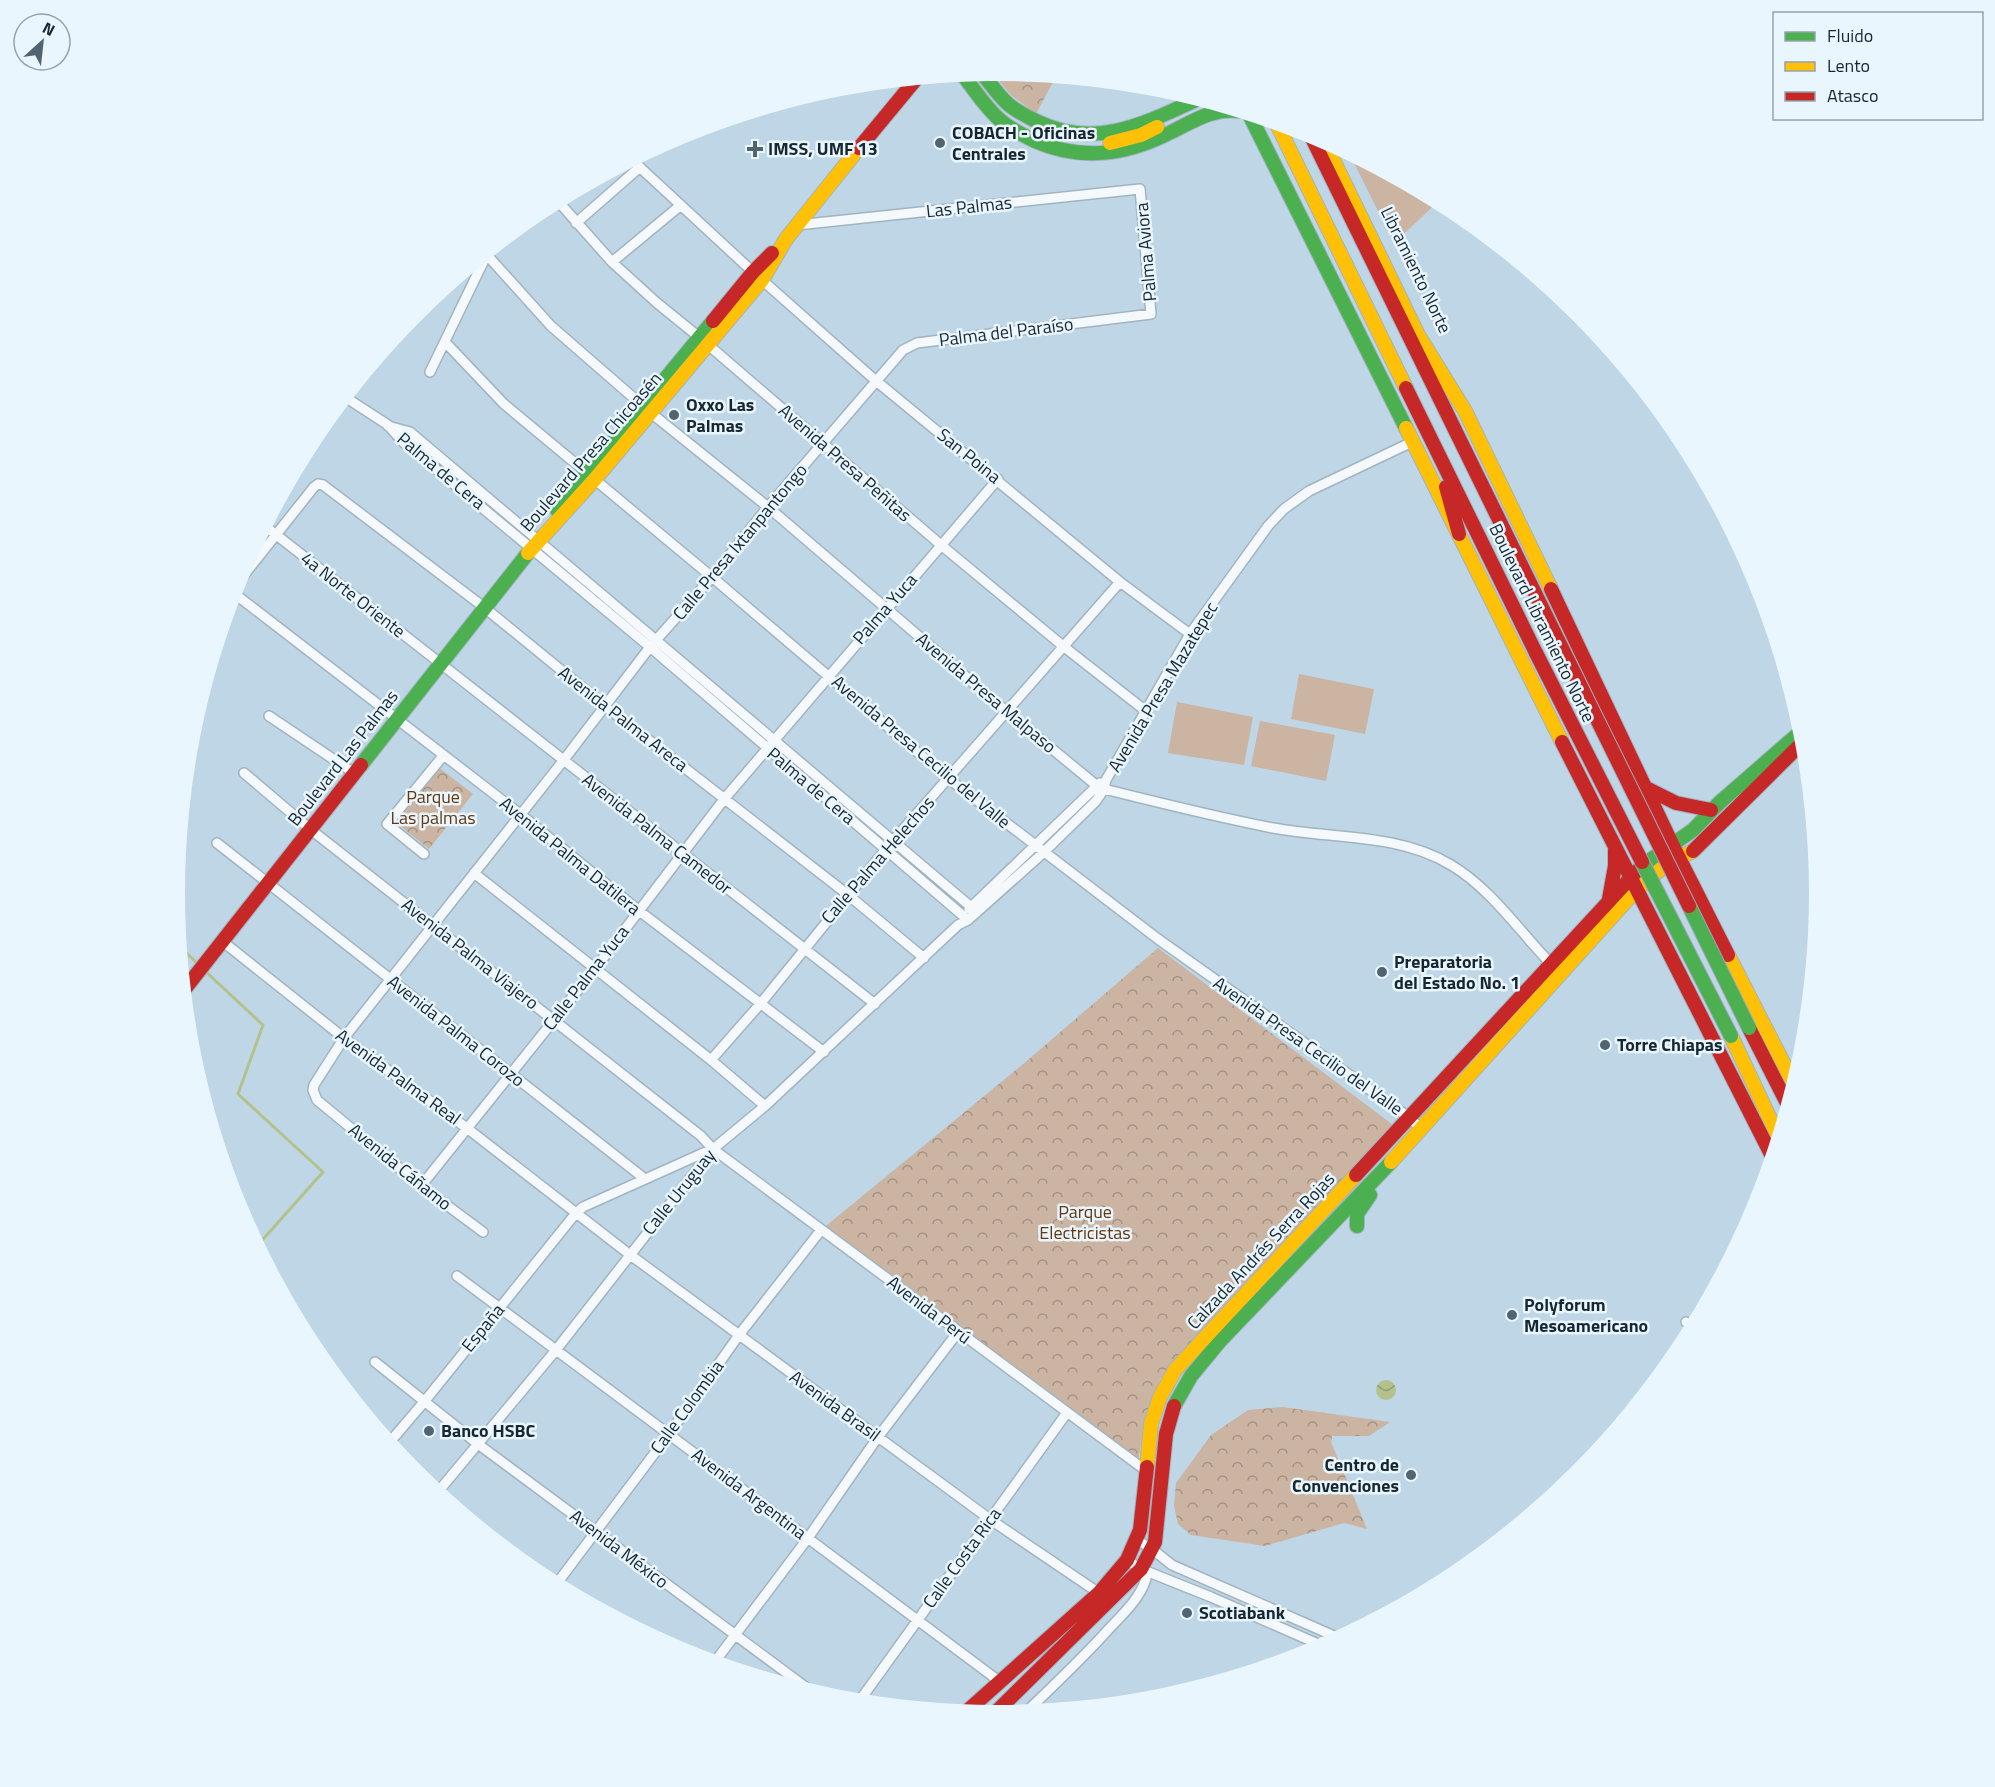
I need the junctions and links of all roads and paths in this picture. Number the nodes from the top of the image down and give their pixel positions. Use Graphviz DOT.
graph roads {
  1 [pos="989,81"];
  2 [pos="969,82"];
  3 [pos="909,86"];
  4 [pos="1187,104"];
  5 [pos="1206,109"];
  6 [pos="1208,109"];
  7 [pos="1249,121"];
  8 [pos="1042,126"];
  9 [pos="1281,133"];
  10 [pos="1316,147"];
  11 [pos="1330,153"];
  12 [pos="1341,158"];
  13 [pos="637,165"];
  14 [pos="631,168"];
  15 [pos="1140,189"];
  16 [pos="681,206"];
  17 [pos="563,207"];
  18 [pos="576,223"];
  19 [pos="797,225"];
  20 [pos="492,258"];
  21 [pos="612,262"];
  22 [pos="482,266"];
  23 [pos="757,276"];
  24 [pos="1151,314"];
  25 [pos="703,341"];
  26 [pos="446,343"];
  27 [pos="430,372"];
  28 [pos="876,380"];
  29 [pos="351,401"];
  30 [pos="647,410"];
  31 [pos="1465,411"];
  32 [pos="1412,442"];
  33 [pos="822,444"];
  34 [pos="1435,449"];
  35 [pos="591,476"];
  36 [pos="998,479"];
  37 [pos="768,507"];
  38 [pos="271,530"];
  39 [pos="1459,534"];
  40 [pos="277,535"];
  41 [pos="536,542"];
  42 [pos="941,545"];
  43 [pos="258,558"];
  44 [pos="712,577"];
  45 [pos="1120,582"];
  46 [pos="241,599"];
  47 [pos="485,608"];
  48 [pos="886,608"];
  49 [pos="1190,634"];
  50 [pos="653,644"];
  51 [pos="1063,646"];
  52 [pos="440,665"];
  53 [pos="828,676"];
  54 [pos="604,706"];
  55 [pos="1006,711"];
  56 [pos="1147,712"];
  57 [pos="269,716"];
  58 [pos="396,720"];
  59 [pos="1794,737"];
  60 [pos="770,745"];
  61 [pos="1796,749"];
  62 [pos="442,756"];
  63 [pos="563,761"];
  64 [pos="244,773"];
  65 [pos="354,773"];
  66 [pos="949,779"];
  67 [pos="1102,785"];
  68 [pos="1644,787"];
  69 [pos="725,798"];
  70 [pos="1711,810"];
  71 [pos="520,814"];
  72 [pos="310,829"];
  73 [pos="894,840"];
  74 [pos="1614,842"];
  75 [pos="217,843"];
  76 [pos="1668,847"];
  77 [pos="886,849"];
  78 [pos="1697,849"];
  79 [pos="1040,850"];
  80 [pos="424,854"];
  81 [pos="683,854"];
  82 [pos="1673,860"];
  83 [pos="474,873"];
  84 [pos="1631,877"];
  85 [pos="268,882"];
  86 [pos="1696,890"];
  87 [pos="1636,891"];
  88 [pos="847,894"];
  89 [pos="1614,904"];
  90 [pos="974,909"];
  91 [pos="638,910"];
  92 [pos="1649,915"];
  93 [pos="965,917"];
  94 [pos="434,926"];
  95 [pos="222,941"];
  96 [pos="804,948"];
  97 [pos="924,958"];
  98 [pos="1550,963"];
  99 [pos="594,970"];
  100 [pos="1560,974"];
  101 [pos="390,980"];
  102 [pos="190,982"];
  103 [pos="761,1003"];
  104 [pos="875,1004"];
  105 [pos="554,1020"];
  106 [pos="344,1038"];
  107 [pos="824,1052"];
  108 [pos="711,1060"];
  109 [pos="1789,1074"];
  110 [pos="511,1075"];
  111 [pos="1783,1098"];
  112 [pos="317,1100"];
  113 [pos="765,1106"];
  114 [pos="1410,1118"];
  115 [pos="468,1128"];
  116 [pos="1775,1129"];
  117 [pos="1422,1130"];
  118 [pos="712,1149"];
  119 [pos="1769,1149"];
  120 [pos="645,1179"];
  121 [pos="1373,1181"];
  122 [pos="421,1185"];
  123 [pos="576,1213"];
  124 [pos="1357,1226"];
  125 [pos="821,1230"];
  126 [pos="483,1232"];
  127 [pos="629,1254"];
  128 [pos="457,1276"];
  129 [pos="500,1307"];
  130 [pos="958,1332"];
  131 [pos="739,1335"];
  132 [pos="556,1350"];
  133 [pos="375,1362"];
  134 [pos="424,1402"];
  135 [pos="1066,1414"];
  136 [pos="669,1434"];
  137 [pos="394,1436"];
  138 [pos="878,1437"];
  139 [pos="478,1444"];
  140 [pos="1145,1470"];
  141 [pos="443,1486"];
  142 [pos="991,1520"];
  143 [pos="596,1532"];
  144 [pos="808,1538"];
  145 [pos="1137,1540"];
  146 [pos="1152,1549"];
  147 [pos="1127,1560"];
  148 [pos="1141,1569"];
  149 [pos="561,1578"];
  150 [pos="1099,1593"];
  151 [pos="918,1619"];
  152 [pos="1330,1634"];
  153 [pos="734,1635"];
  154 [pos="1313,1642"];
  155 [pos="1039,1646"];
  156 [pos="719,1656"];
  157 [pos="1052,1658"];
  158 [pos="1067,1672"];
  159 [pos="796,1680"];
  160 [pos="999,1681"];
  161 [pos="864,1694"];
  162 [pos="973,1705"];
  163 [pos="1034,1705"];
  164 [pos="1003,1706"];
  1 -- 8 [label="main road"];
  2 -- 6 [label="main road"];
  3 -- 19 [label="main road, Boulevard Presa Chicoasén"];
  4 -- 8 [label="main road"];
  5 -- 8 [label="main road"];
  7 -- 32 [label="main road"];
  9 -- 34 [label="main road, Boulevard Libramiento Norte"];
  10 -- 111 [label="main road, Boulevard Libramiento Norte, bridge"];
  11 -- 31 [label="main road"];
  12 -- 31 [label="main road, Libramiento Norte"];
  13 -- 16 [label="street, San Poina"];
  14 -- 18 [label="street"];
  15 -- 19 [label="street, Las Palmas"];
  15 -- 24 [label="street, Palma Aviora"];
  16 -- 21 [label="street"];
  16 -- 23 [label="street, San Poina"];
  17 -- 18 [label="street, Avenida Presa Peñitas"];
  18 -- 21 [label="street, Avenida Presa Peñitas"];
  19 -- 23 [label="main road, Boulevard Presa Chicoasén"];
  20 -- 30 [label="street, Avenida Presa Malpaso"];
  21 -- 25 [label="street, Avenida Presa Peñitas"];
  22 -- 26 [label="street"];
  23 -- 25 [label="main road, Boulevard Presa Chicoasén"];
  23 -- 28 [label="street, San Poina"];
  24 -- 28 [label="street, Palma del Paraíso"];
  25 -- 30 [label="main road, Boulevard Presa Chicoasén"];
  25 -- 33 [label="street, Avenida Presa Peñitas"];
  26 -- 27 [label="street"];
  26 -- 35 [label="street, Avenida Presa Cecilio del Valle"];
  28 -- 33 [label="street, Calle Presa Ixtanpantongo"];
  28 -- 36 [label="street, San Poina"];
  29 -- 41 [label="street, Palma de Cera"];
  30 -- 35 [label="main road, Boulevard Presa Chicoasén"];
  30 -- 37 [label="street, Avenida Presa Malpaso"];
  31 -- 68 [label="main road"];
  32 -- 39 [label="main road"];
  32 -- 49 [label="street, Avenida Presa Mazatepec"];
  33 -- 37 [label="street, Calle Presa Ixtanpantongo"];
  33 -- 42 [label="street, Avenida Presa Peñitas"];
  34 -- 39 [label="main road"];
  34 -- 116 [label="main road, Boulevard Libramiento Norte, bridge"];
  35 -- 41 [label="main road, Boulevard Presa Chicoasén"];
  35 -- 44 [label="street, Avenida Presa Cecilio del Valle"];
  36 -- 42 [label="street, Palma Yuca"];
  36 -- 45 [label="street, San Poina"];
  37 -- 44 [label="street, Calle Presa Ixtanpantongo"];
  37 -- 48 [label="street, Avenida Presa Malpaso"];
  38 -- 40 [label="street, 4a Norte Oriente"];
  39 -- 74 [label="main road"];
  40 -- 43 [label="street"];
  40 -- 47 [label="street, Avenida Palma Areca"];
  40 -- 52 [label="street, 4a Norte Oriente"];
  41 -- 47 [label="main road, Boulevard Las Palmas"];
  41 -- 50 [label="street, Palma de Cera"];
  42 -- 48 [label="street, Palma Yuca"];
  42 -- 51 [label="street, Avenida Presa Peñitas"];
  44 -- 50 [label="street, Calle Presa Ixtanpantongo"];
  44 -- 53 [label="street, Avenida Presa Cecilio del Valle"];
  45 -- 49 [label="street, San Poina"];
  45 -- 51 [label="street, Calle Palma Helechos"];
  46 -- 58 [label="street, Avenida Palma Datilera"];
  47 -- 52 [label="main road, Boulevard Las Palmas"];
  47 -- 54 [label="street, Avenida Palma Areca"];
  48 -- 53 [label="street, Palma Yuca"];
  48 -- 55 [label="street, Avenida Presa Malpaso"];
  49 -- 56 [label="street, Avenida Presa Mazatepec"];
  50 -- 54 [label="street, Calle Presa Ixtanpantongo"];
  50 -- 60 [label="street, Palma de Cera"];
  51 -- 55 [label="street, Calle Palma Helechos"];
  51 -- 56 [label="street, Avenida Presa Peñitas"];
  52 -- 58 [label="main road, Boulevard Las Palmas"];
  52 -- 63 [label="street, Avenida Palma Camedor"];
  53 -- 60 [label="street, Palma Yuca"];
  53 -- 66 [label="street, Avenida Presa Cecilio del Valle"];
  54 -- 63 [label="street, Calle Presa Ixtanpantongo"];
  54 -- 69 [label="street, Avenida Palma Areca"];
  55 -- 66 [label="street, Calle Palma Helechos"];
  55 -- 67 [label="street, Avenida Presa Malpaso"];
  56 -- 67 [label="street, Avenida Presa Mazatepec"];
  57 -- 65 [label="street"];
  58 -- 62 [label="street, Avenida Palma Datilera"];
  58 -- 65 [label="main road, Boulevard Las Palmas"];
  59 -- 70 [label="main road, Calzada Andrés Serra Rojas"];
  60 -- 69 [label="street, Calle Palma Yuca"];
  60 -- 73 [label="street, Palma de Cera"];
  60 -- 77 [label="street, Palma de Cera"];
  61 -- 78 [label="main road"];
  62 -- 71 [label="street, Avenida Palma Datilera"];
  62 -- 80 [label="street"];
  63 -- 71 [label="street, Calle Presa Ixtanpantongo"];
  63 -- 81 [label="street, Avenida Palma Camedor"];
  64 -- 72 [label="street, Avenida Palma Viajero"];
  65 -- 72 [label="main road, Boulevard Las Palmas"];
  66 -- 73 [label="street, Calle Palma Helechos"];
  66 -- 79 [label="street, Avenida Presa Cecilio del Valle"];
  67 -- 79 [label="street, Avenida Presa Mazatepec"];
  67 -- 98 [label="street, Avenida Presa Malpaso"];
  68 -- 70 [label="main road"];
  68 -- 76 [label="main road"];
  69 -- 81 [label="street, Calle Palma Yuca"];
  69 -- 88 [label="street, Avenida Palma Areca"];
  70 -- 76 [label="main road, Calzada Andrés Serra Rojas"];
  71 -- 83 [label="street, Calle Presa Ixtanpantongo"];
  71 -- 91 [label="street, Avenida Palma Datilera"];
  72 -- 85 [label="main road, Boulevard Las Palmas"];
  72 -- 94 [label="street, Avenida Palma Viajero"];
  73 -- 77 [label="street, Calle Palma Helechos"];
  73 -- 90 [label="street, Palma de Cera"];
  74 -- 84 [label="main road"];
  74 -- 89 [label="main road"];
  75 -- 85 [label="street, Avenida Palma Corozo"];
  76 -- 82 [label="main road"];
  76 -- 84 [label="main road, Calzada Andrés Serra Rojas"];
  77 -- 88 [label="street, Calle Palma Helechos"];
  77 -- 93 [label="street, Palma de Cera"];
  78 -- 82 [label="main road, Calzada Andrés Serra Rojas"];
  78 -- 86 [label="main road"];
  79 -- 90 [label="street, Avenida Presa Mazatepec"];
  79 -- 114 [label="street, Avenida Presa Cecilio del Valle"];
  81 -- 91 [label="street, Calle Palma Yuca"];
  81 -- 96 [label="street, Avenida Palma Camedor"];
  82 -- 86 [label="main road"];
  82 -- 87 [label="main road, Calzada Andrés Serra Rojas"];
  83 -- 94 [label="street, Calle Presa Ixtanpantongo"];
  83 -- 99 [label="street"];
  84 -- 87 [label="main road"];
  84 -- 89 [label="main road, Calzada Andrés Serra Rojas"];
  85 -- 95 [label="main road, Boulevard Las Palmas"];
  85 -- 101 [label="street, Avenida Palma Corozo"];
  86 -- 109 [label="main road"];
  87 -- 89 [label="main road, Calzada Andrés Serra Rojas"];
  87 -- 92 [label="main road"];
  88 -- 96 [label="street, Calle Palma Helechos"];
  88 -- 97 [label="street, Avenida Palma Areca"];
  89 -- 92 [label="main road"];
  89 -- 98 [label="main road, Calzada Andrés Serra Rojas"];
  89 -- 100 [label="main road, Calzada Andrés Serra Rojas"];
  90 -- 93 [label="street, Avenida Presa Mazatepec"];
  91 -- 99 [label="street, Calle Palma Yuca"];
  91 -- 103 [label="street, Avenida Palma Datilera"];
  92 -- 119 [label="main road"];
  93 -- 97 [label="street, Calle Uruguay"];
  94 -- 101 [label="street, Calle Presa Ixtanpantongo"];
  94 -- 105 [label="street, Avenida Palma Viajero"];
  95 -- 102 [label="main road, Boulevard Las Palmas"];
  95 -- 106 [label="street, Avenida Palma Real"];
  96 -- 103 [label="street, Calle Palma Helechos"];
  96 -- 104 [label="street, Avenida Palma Camedor"];
  97 -- 104 [label="street, Calle Uruguay"];
  98 -- 100 [label="street, Avenida Presa Malpaso"];
  98 -- 114 [label="main road, Calzada Andrés Serra Rojas"];
  99 -- 105 [label="street, Calle Palma Yuca"];
  99 -- 108 [label="street"];
  100 -- 117 [label="main road, Calzada Andrés Serra Rojas"];
  101 -- 106 [label="street, Calle Presa Ixtanpantongo"];
  101 -- 110 [label="street, Avenida Palma Corozo"];
  103 -- 107 [label="street, Avenida Palma Datilera"];
  103 -- 108 [label="street, Calle Palma Helechos"];
  104 -- 107 [label="street, Calle Uruguay"];
  105 -- 110 [label="street, Calle Palma Yuca"];
  105 -- 118 [label="street, Avenida Palma Viajero"];
  106 -- 112 [label="street, Calle Presa Ixtanpantongo"];
  106 -- 115 [label="street, Avenida Palma Real"];
  107 -- 113 [label="street, Calle Uruguay"];
  108 -- 113 [label="street"];
  110 -- 115 [label="street, Calle Palma Yuca"];
  110 -- 120 [label="street, Avenida Palma Corozo"];
  112 -- 122 [label="street, Avenida Cáñamo"];
  113 -- 118 [label="street, Calle Uruguay"];
  114 -- 117 [label="street, Avenida Presa Cecilio del Valle"];
  114 -- 140 [label="main road, Calzada Andrés Serra Rojas"];
  115 -- 122 [label="street, Calle Palma Yuca"];
  115 -- 123 [label="street, Avenida Palma Real"];
  117 -- 121 [label="main road, Calzada Andrés Serra Rojas"];
  118 -- 120 [label="street"];
  118 -- 125 [label="street, Avenida Perú"];
  118 -- 127 [label="street, Calle Uruguay"];
  120 -- 123 [label="street"];
  121 -- 124 [label="main road"];
  121 -- 146 [label="main road, Calzada Andrés Serra Rojas"];
  122 -- 126 [label="street, Avenida Cáñamo"];
  123 -- 127 [label="street, Avenida Brasil"];
  123 -- 129 [label="street, España"];
  125 -- 130 [label="street, Avenida Perú"];
  125 -- 131 [label="street, Calle Colombia"];
  127 -- 131 [label="street, Avenida Brasil"];
  127 -- 132 [label="street, Calle Uruguay"];
  128 -- 129 [label="street, Avenida Argentina"];
  129 -- 132 [label="street, Avenida Argentina"];
  129 -- 134 [label="street, España"];
  130 -- 135 [label="street, Avenida Perú"];
  130 -- 138 [label="street"];
  131 -- 136 [label="street, Calle Colombia"];
  131 -- 138 [label="street, Avenida Brasil"];
  132 -- 136 [label="street, Avenida Argentina"];
  132 -- 139 [label="street, Calle Uruguay"];
  133 -- 134 [label="street, Avenida México"];
  134 -- 137 [label="street, España"];
  134 -- 139 [label="street, Avenida México"];
  135 -- 140 [label="street, Avenida Perú"];
  135 -- 142 [label="street, Calle Costa Rica"];
  136 -- 143 [label="street, Calle Colombia"];
  136 -- 144 [label="street, Avenida Argentina"];
  138 -- 142 [label="street, Avenida Brasil"];
  138 -- 144 [label="street"];
  139 -- 141 [label="street, Calle Uruguay"];
  139 -- 143 [label="street, Avenida México"];
  140 -- 145 [label="main road, Calzada Andrés Serra Rojas"];
  142 -- 150 [label="street, Avenida Brasil"];
  142 -- 151 [label="street, Calle Costa Rica"];
  143 -- 149 [label="street, Calle Colombia"];
  143 -- 153 [label="street, Avenida México"];
  144 -- 151 [label="street, Avenida Argentina"];
  144 -- 153 [label="street"];
  145 -- 146 [label="street"];
  145 -- 147 [label="main road, Calzada Andrés Serra Rojas"];
  146 -- 148 [label="main road, Calzada Andrés Serra Rojas"];
  146 -- 152 [label="street"];
  147 -- 148 [label="street"];
  147 -- 150 [label="main road, Calzada Andrés Serra Rojas"];
  148 -- 154 [label="street"];
  148 -- 157 [label="main road, Calzada Andrés Serra Rojas"];
  148 -- 158 [label="street"];
  150 -- 155 [label="main road, Calzada Andrés Serra Rojas"];
  151 -- 160 [label="street, Avenida Argentina"];
  151 -- 161 [label="street, Calle Costa Rica"];
  153 -- 156 [label="street"];
  153 -- 159 [label="street, Avenida México"];
  155 -- 157 [label="main road"];
  155 -- 160 [label="main road, Calzada Andrés Serra Rojas"];
  157 -- 158 [label="street"];
  157 -- 164 [label="main road, Calzada Andrés Serra Rojas"];
  158 -- 163 [label="street"];
  160 -- 162 [label="main road, Calzada Andrés Serra Rojas"];
}
